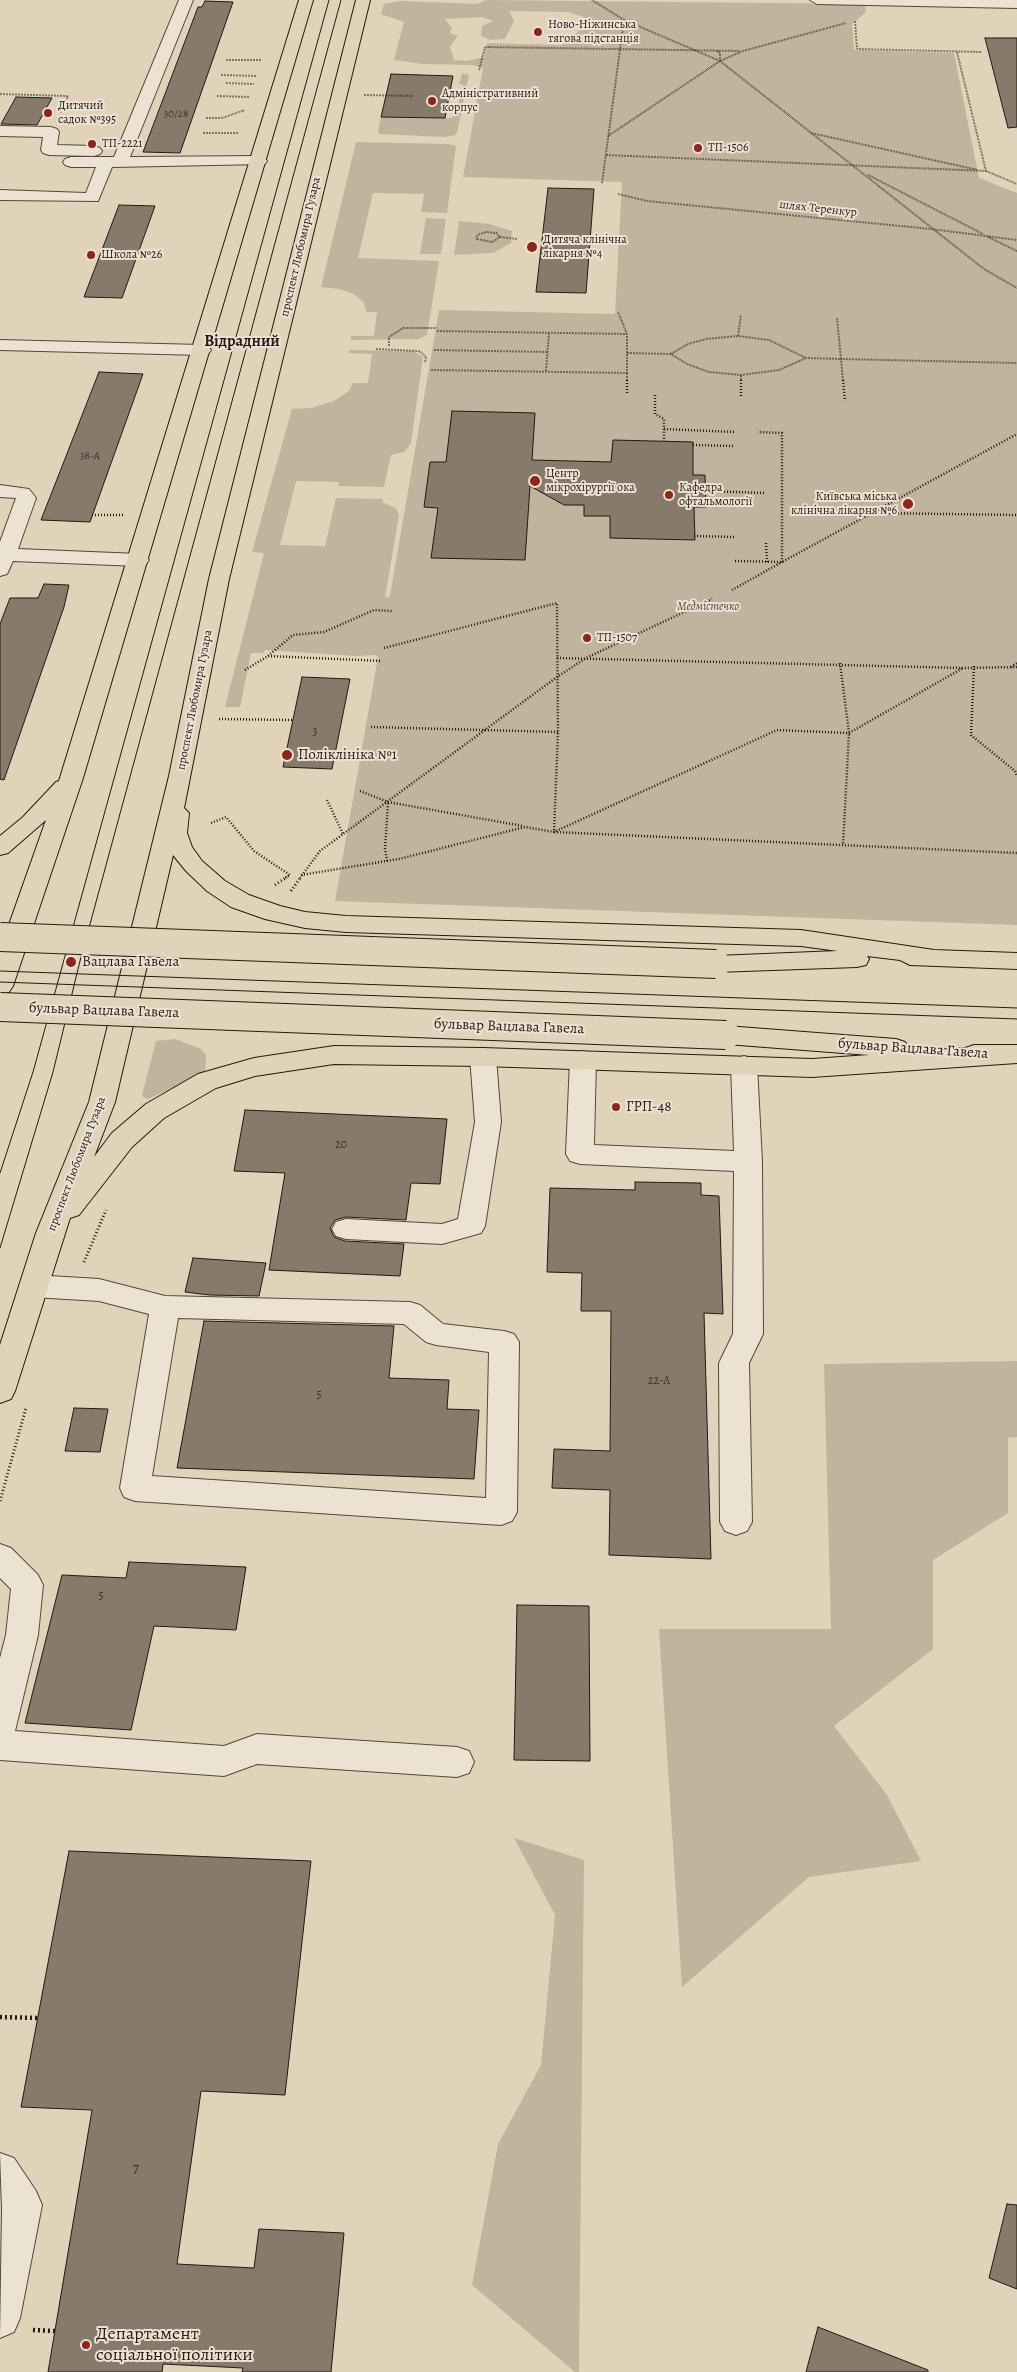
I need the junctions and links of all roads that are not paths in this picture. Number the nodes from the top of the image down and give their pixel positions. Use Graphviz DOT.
graph roads {
  1 [pos="186,0"];
  2 [pos="817,0"];
  3 [pos="984,0"];
  4 [pos="365,1"];
  5 [pos="302,2"];
  6 [pos="1017,2"];
  7 [pos="0,131"];
  8 [pos="117,158"];
  9 [pos="259,161"];
  10 [pos="71,162"];
  11 [pos="0,195"];
  12 [pos="0,345"];
  13 [pos="202,350"];
  14 [pos="0,491"];
  15 [pos="139,560"];
  16 [pos="3,563"];
  17 [pos="180,776"];
  18 [pos="72,778"];
  19 [pos="0,848"];
  20 [pos="0,937"];
  21 [pos="928,956"];
  22 [pos="1017,961"];
  23 [pos="0,986"];
  24 [pos="0,1007"];
  25 [pos="1005,1055"];
  26 [pos="483,1057"];
  27 [pos="583,1060"];
  28 [pos="744,1065"];
  29 [pos="748,1162"];
  30 [pos="346,1228"];
  31 [pos="50,1233"];
  32 [pos="33,1286"];
  33 [pos="165,1307"];
  34 [pos="0,1391"];
  35 [pos="736,1522"];
  36 [pos="0,1556"];
  37 [pos="0,1726"];
  38 [pos="0,1745"];
  39 [pos="457,1762"];
  40 [pos="0,2172"];
  41 [pos="17,2324"];
  1 -- 8 [label="street"];
  2 -- 6 [label="street"];
  3 -- 6 [label="street"];
  4 -- 17 [label="main road, проспект Любомира Гузара"];
  5 -- 9 [label="main road"];
  7 -- 8 [label="street"];
  8 -- 9 [label="street"];
  8 -- 10 [label="street"];
  8 -- 11 [label="street"];
  9 -- 13 [label="main road"];
  12 -- 13 [label="street"];
  13 -- 15 [label="main road"];
  14 -- 16 [label="street"];
  15 -- 16 [label="street"];
  15 -- 18 [label="main road"];
  17 -- 21 [label="main road"];
  17 -- 31 [label="main road, проспект Любомира Гузара"];
  18 -- 19 [label="main road"];
  18 -- 23 [label="main road"];
  20 -- 21 [label="main road, bridge"];
  21 -- 22 [label="main road"];
  24 -- 25 [label="main road, бульвар Вацлава Гавела, bridge"];
  25 -- 28 [label="main road"];
  26 -- 27 [label="main road"];
  26 -- 30 [label="street"];
  26 -- 31 [label="main road"];
  27 -- 28 [label="main road"];
  27 -- 29 [label="street"];
  28 -- 29 [label="street"];
  29 -- 35 [label="street"];
  31 -- 32 [label="main road, проспект Любомира Гузара"];
  32 -- 33 [label="street"];
  32 -- 34 [label="main road, проспект Любомира Гузара"];
  33 -- 33 [label="street"];
  36 -- 37 [label="street"];
  38 -- 39 [label="street"];
  40 -- 41 [label="street"];
}
